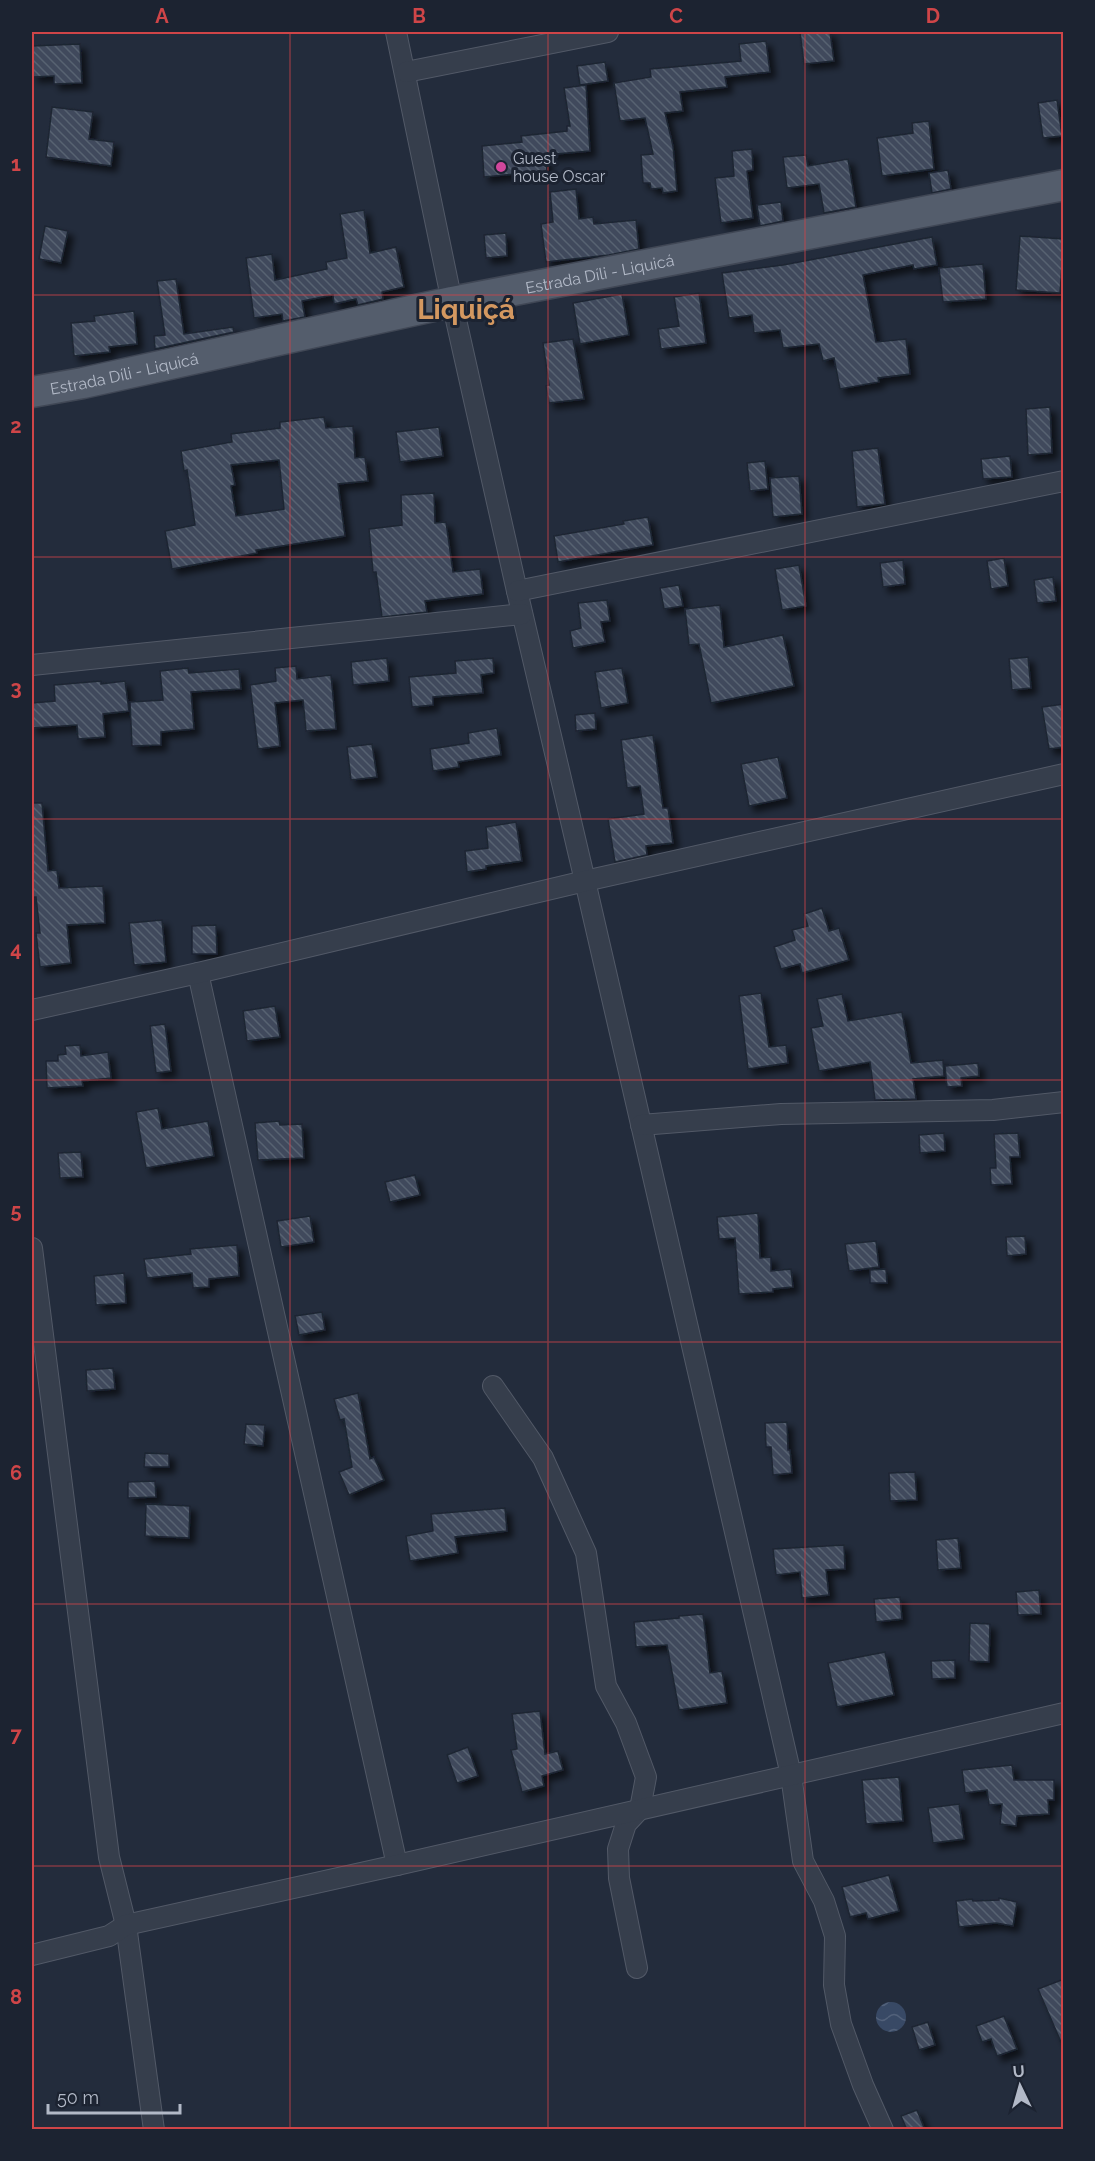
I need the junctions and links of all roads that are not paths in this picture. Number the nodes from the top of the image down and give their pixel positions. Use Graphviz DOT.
graph roads {
  1 [pos="396,32"];
  2 [pos="608,32"];
  3 [pos="406,72"];
  4 [pos="1064,185"];
  5 [pos="452,302"];
  6 [pos="32,392"];
  7 [pos="1064,481"];
  8 [pos="517,591"];
  9 [pos="522,614"];
  10 [pos="32,665"];
  11 [pos="1064,774"];
  12 [pos="585,881"];
  13 [pos="198,973"];
  14 [pos="32,1010"];
  15 [pos="1064,1102"];
  16 [pos="641,1125"];
  17 [pos="32,1248"];
  18 [pos="493,1386"];
  19 [pos="1064,1713"];
  20 [pos="791,1775"];
  21 [pos="640,1809"];
  22 [pos="397,1865"];
  23 [pos="126,1925"];
  24 [pos="32,1955"];
  25 [pos="637,1968"];
  26 [pos="154,2130"];
  27 [pos="883,2130"];
  1 -- 3 [label="street"];
  2 -- 3 [label="street"];
  3 -- 5 [label="street"];
  4 -- 5 [label="main road, Estrada Díli - Liquicá"];
  5 -- 6 [label="main road, Estrada Díli - Liquicá"];
  5 -- 8 [label="street"];
  7 -- 8 [label="street"];
  8 -- 9 [label="street"];
  9 -- 10 [label="street"];
  9 -- 12 [label="street"];
  11 -- 12 [label="street"];
  12 -- 13 [label="street"];
  12 -- 16 [label="street"];
  13 -- 14 [label="street"];
  13 -- 22 [label="street"];
  15 -- 16 [label="street"];
  16 -- 20 [label="street"];
  17 -- 23 [label="street"];
  18 -- 21 [label="street"];
  19 -- 20 [label="street"];
  20 -- 21 [label="street"];
  20 -- 27 [label="street"];
  21 -- 22 [label="street"];
  21 -- 25 [label="street"];
  22 -- 23 [label="street"];
  23 -- 24 [label="street"];
  23 -- 26 [label="street"];
}
